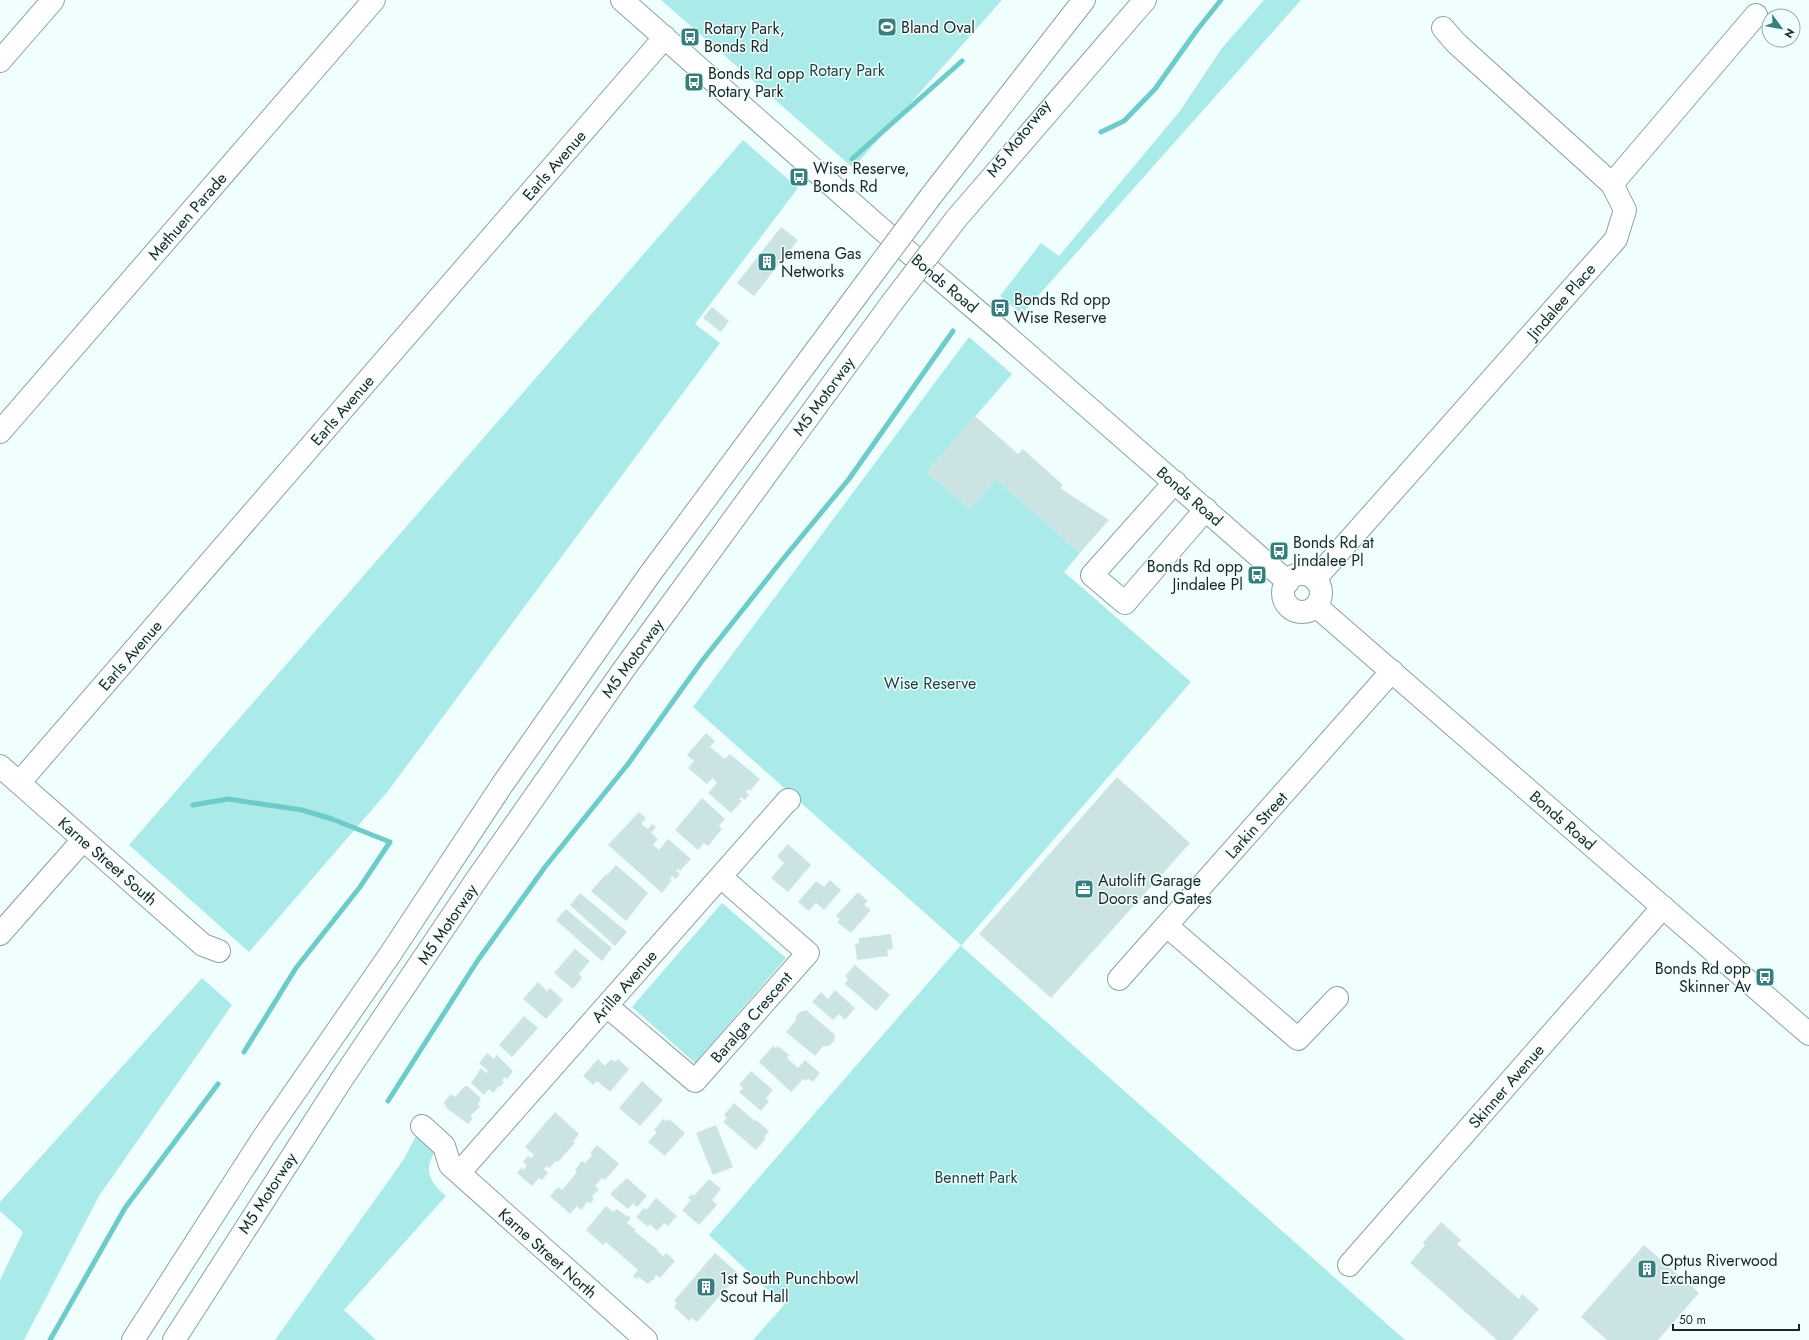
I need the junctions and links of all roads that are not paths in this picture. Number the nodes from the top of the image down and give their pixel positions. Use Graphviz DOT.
graph roads {
  1 [pos="53,0"];
  2 [pos="374,0"];
  3 [pos="622,0"];
  4 [pos="1084,0"];
  5 [pos="1125,0"];
  6 [pos="1145,0"];
  7 [pos="1756,15"];
  8 [pos="1443,28"];
  9 [pos="665,37"];
  10 [pos="0,61"];
  11 [pos="1612,184"];
  12 [pos="956,219"];
  13 [pos="0,432"];
  14 [pos="1175,482"];
  15 [pos="1206,510"];
  16 [pos="1315,579"];
  17 [pos="1288,582"];
  18 [pos="1316,606"];
  19 [pos="1392,671"];
  20 [pos="0,766"];
  21 [pos="19,783"];
  22 [pos="789,800"];
  23 [pos="83,840"];
  24 [pos="721,877"];
  25 [pos="1663,908"];
  26 [pos="1167,926"];
  27 [pos="0,934"];
  28 [pos="219,952"];
  29 [pos="1120,979"];
  30 [pos="1337,998"];
  31 [pos="607,1006"];
  32 [pos="1809,1034"];
  33 [pos="422,1126"];
  34 [pos="454,1169"];
  35 [pos="1349,1265"];
  36 [pos="133,1340"];
  37 [pos="174,1340"];
  38 [pos="646,1340"];
  1 -- 10 [label="main road"];
  2 -- 13 [label="main road, Methuen Parade"];
  3 -- 9 [label="main road, Bonds Road"];
  4 -- 36 [label="main road, M5 Motorway, bridge"];
  5 -- 12 [label="main road, M5 Motorway"];
  6 -- 12 [label="main road"];
  7 -- 11 [label="main road"];
  8 -- 11 [label="main road, Jindalee Place"];
  9 -- 14 [label="main road, Bonds Road"];
  9 -- 21 [label="main road, Earls Avenue"];
  11 -- 16 [label="main road, Jindalee Place"];
  12 -- 37 [label="main road, M5 Motorway, bridge"];
  14 -- 15 [label="main road, Bonds Road"];
  14 -- 15 [label="main road"];
  15 -- 17 [label="main road, Bonds Road"];
  16 -- 17 [label="main road"];
  16 -- 18 [label="main road"];
  17 -- 18 [label="main road"];
  18 -- 19 [label="main road, Bonds Road"];
  19 -- 25 [label="main road, Bonds Road"];
  19 -- 26 [label="main road, Larkin Street"];
  20 -- 21 [label="main road, Karne Street South"];
  21 -- 23 [label="main road, Karne Street South"];
  22 -- 24 [label="main road, Arilla Avenue"];
  23 -- 27 [label="main road"];
  23 -- 28 [label="main road, Karne Street South"];
  24 -- 31 [label="main road, Arilla Avenue"];
  24 -- 31 [label="main road, Baralga Crescent"];
  25 -- 32 [label="main road, Bonds Road"];
  25 -- 35 [label="main road, Skinner Avenue"];
  26 -- 29 [label="main road, Larkin Street"];
  26 -- 30 [label="main road"];
  31 -- 34 [label="main road, Arilla Avenue"];
  33 -- 34 [label="main road"];
  34 -- 38 [label="main road, Karne Street North"];
}
